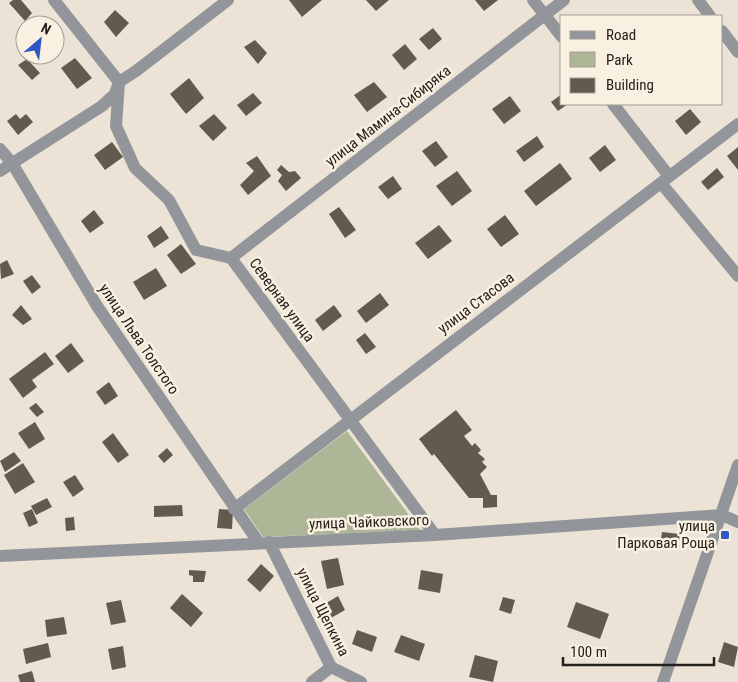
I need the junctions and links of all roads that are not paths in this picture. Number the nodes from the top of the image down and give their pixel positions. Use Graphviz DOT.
graph roads {
  1 [pos="54,0"];
  2 [pos="228,0"];
  3 [pos="533,0"];
  4 [pos="564,0"];
  5 [pos="698,0"];
  6 [pos="544,14"];
  7 [pos="709,15"];
  8 [pos="723,32"];
  9 [pos="560,34"];
  10 [pos="738,52"];
  11 [pos="120,82"];
  12 [pos="614,105"];
  13 [pos="738,124"];
  14 [pos="0,149"];
  15 [pos="12,163"];
  16 [pos="0,171"];
  17 [pos="665,179"];
  18 [pos="232,258"];
  19 [pos="738,276"];
  20 [pos="350,421"];
  21 [pos="738,465"];
  22 [pos="234,509"];
  23 [pos="722,515"];
  24 [pos="738,522"];
  25 [pos="435,535"];
  26 [pos="264,542"];
  27 [pos="0,556"];
  28 [pos="331,667"];
  29 [pos="312,682"];
  30 [pos="361,682"];
  31 [pos="663,682"];
  1 -- 11 [label="street"];
  2 -- 11 [label="street"];
  3 -- 6 [label="street"];
  4 -- 6 [label="street, улица Мамина-Сибиряка"];
  5 -- 7 [label="street"];
  6 -- 9 [label="street"];
  6 -- 18 [label="street, улица Мамина-Сибиряка"];
  8 -- 10 [label="street"];
  11 -- 15 [label="street"];
  11 -- 18 [label="street, Северная улица"];
  12 -- 17 [label="street"];
  13 -- 17 [label="street, улица Стасова"];
  14 -- 15 [label="street, улица Льва Толстого"];
  15 -- 16 [label="street"];
  15 -- 22 [label="street, улица Льва Толстого"];
  17 -- 19 [label="street"];
  17 -- 20 [label="street, улица Стасова"];
  18 -- 20 [label="street, Северная улица"];
  20 -- 22 [label="street, улица Стасова"];
  20 -- 25 [label="street, Северная улица"];
  21 -- 23 [label="street"];
  22 -- 26 [label="street, улица Льва Толстого"];
  23 -- 24 [label="street, улица Чайковского"];
  23 -- 25 [label="street, улица Чайковского"];
  23 -- 31 [label="street"];
  25 -- 26 [label="street, улица Чайковского"];
  26 -- 27 [label="street, улица Чайковского"];
  26 -- 28 [label="street, улица Щепкина"];
  28 -- 29 [label="street"];
  28 -- 30 [label="street, улица Щепкина"];
}
